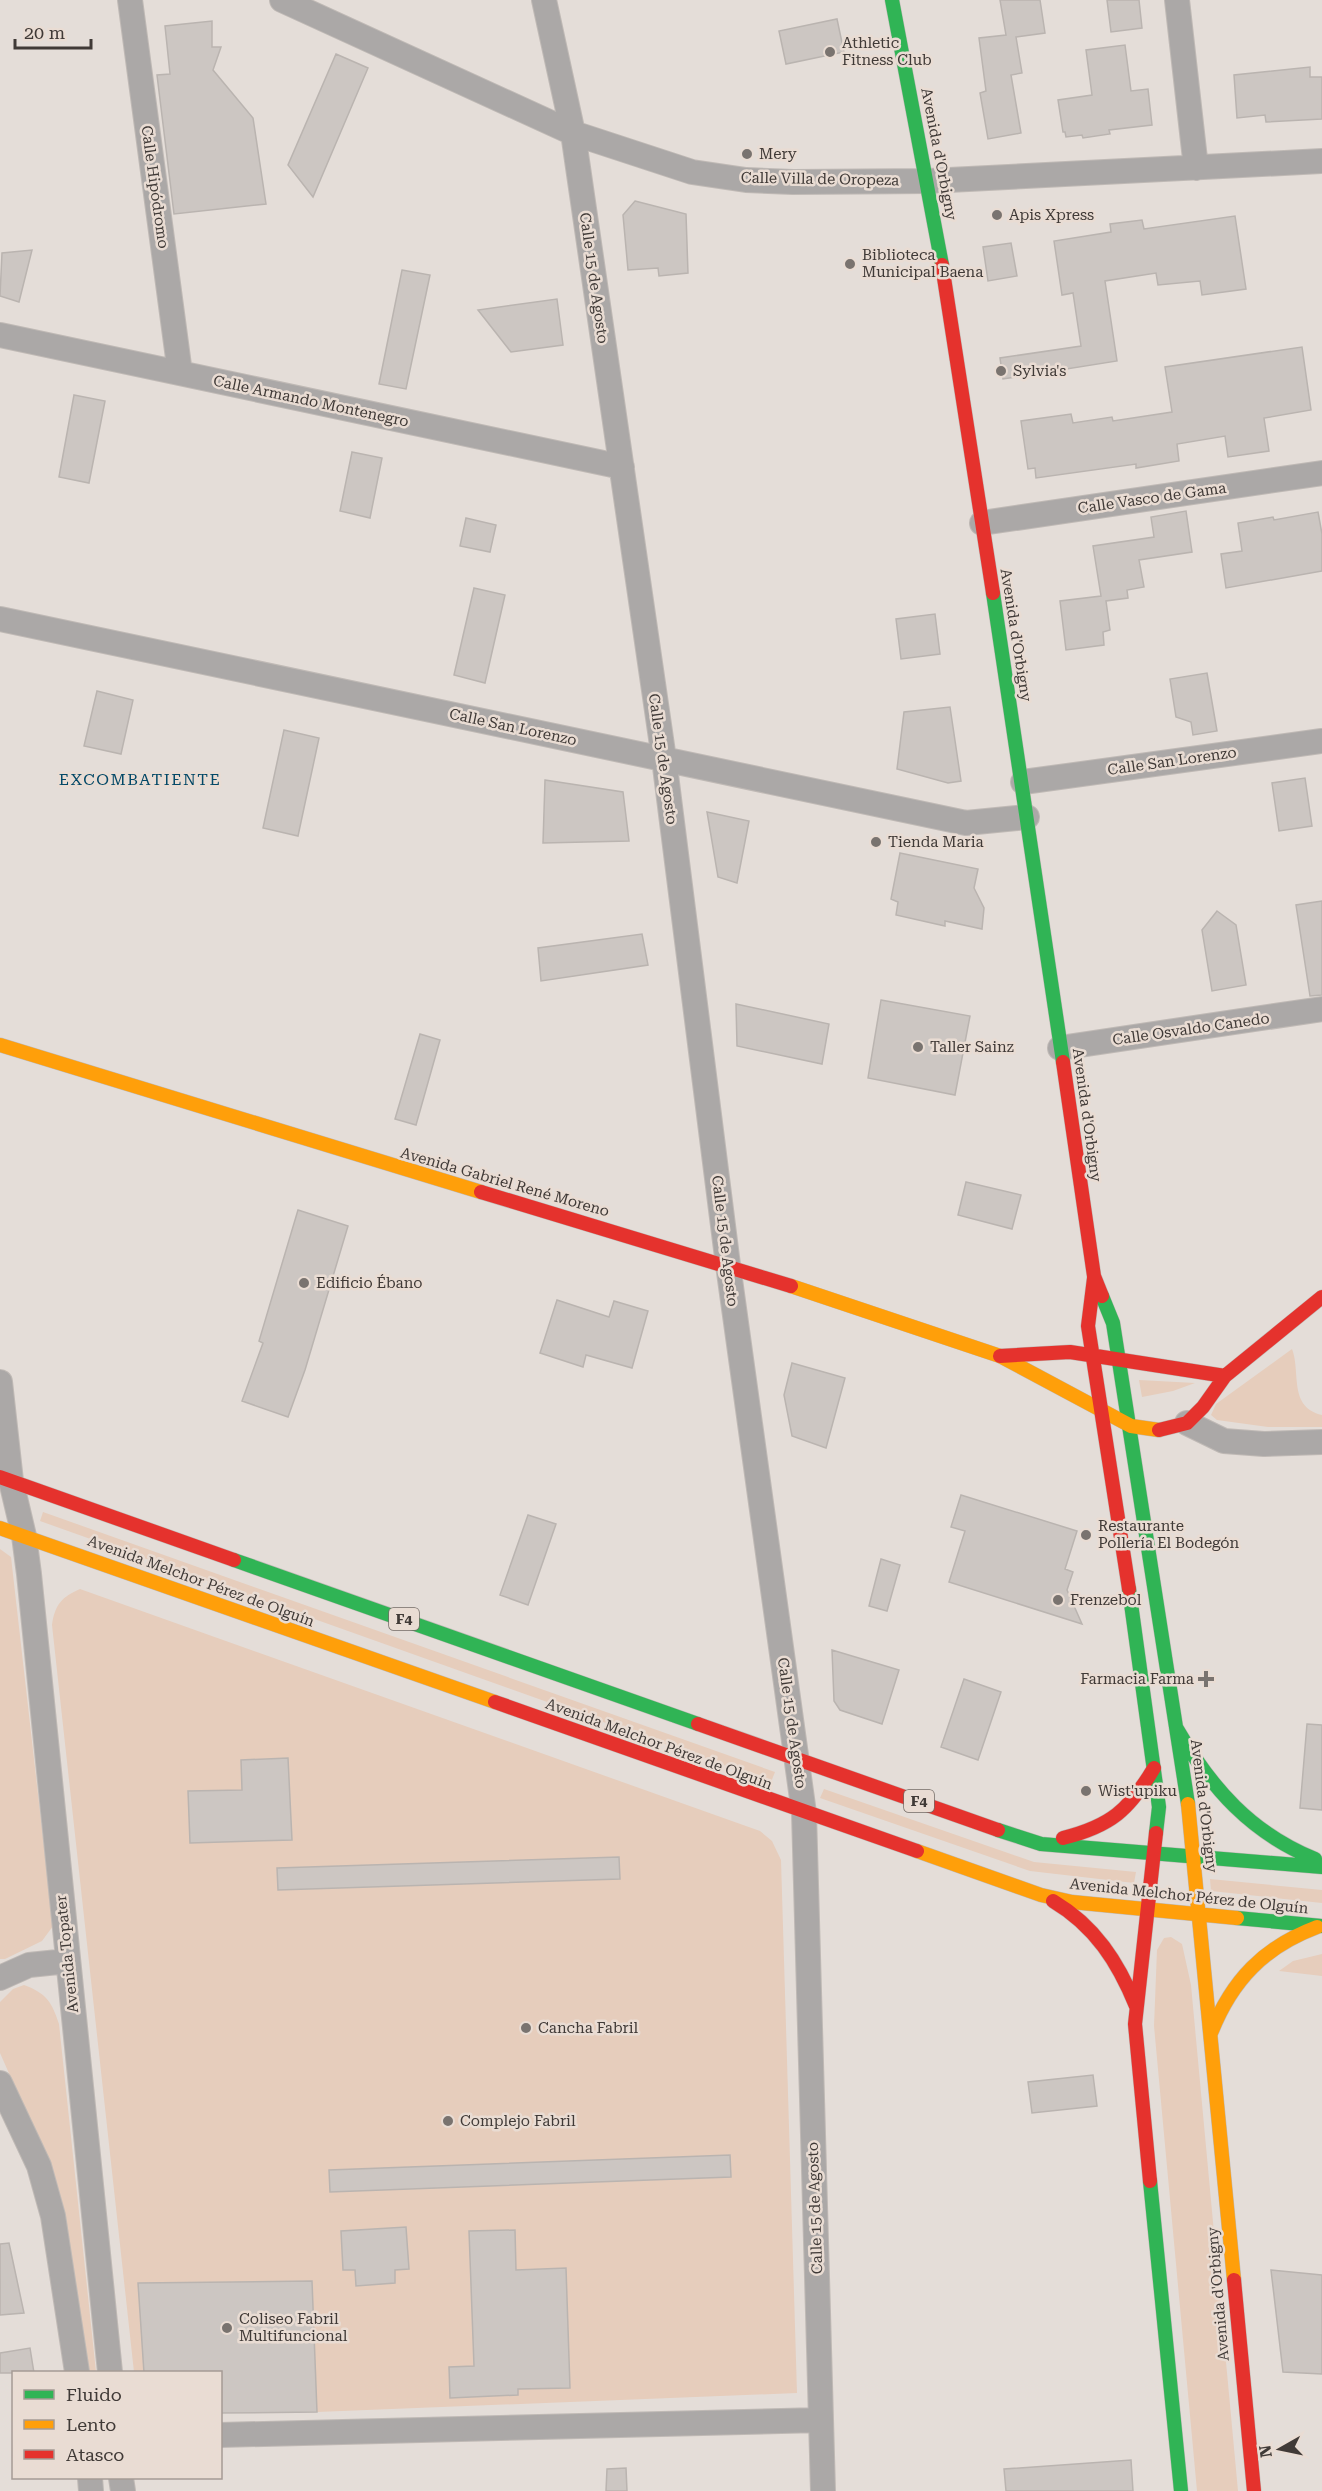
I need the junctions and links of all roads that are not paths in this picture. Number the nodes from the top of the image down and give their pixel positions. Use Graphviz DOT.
graph roads {
  1 [pos="130,0"];
  2 [pos="282,0"];
  3 [pos="544,0"];
  4 [pos="892,0"];
  5 [pos="1178,0"];
  6 [pos="573,133"];
  7 [pos="1322,161"];
  8 [pos="1196,168"];
  9 [pos="929,181"];
  10 [pos="0,335"];
  11 [pos="180,373"];
  12 [pos="622,467"];
  13 [pos="1322,473"];
  14 [pos="982,523"];
  15 [pos="0,619"];
  16 [pos="1322,741"];
  17 [pos="664,759"];
  18 [pos="1023,782"];
  19 [pos="1027,817"];
  20 [pos="1322,1009"];
  21 [pos="0,1045"];
  22 [pos="1060,1048"];
  23 [pos="728,1265"];
  24 [pos="1094,1276"];
  25 [pos="1322,1297"];
  26 [pos="1092,1355"];
  27 [pos="1000,1356"];
  28 [pos="1119,1358"];
  29 [pos="1225,1376"];
  30 [pos="0,1382"];
  31 [pos="1103,1414"];
  32 [pos="1187,1423"];
  33 [pos="1131,1426"];
  34 [pos="1322,1442"];
  35 [pos="6,1479"];
  36 [pos="0,1528"];
  37 [pos="24,1536"];
  38 [pos="1177,1729"];
  39 [pos="796,1757"];
  40 [pos="1154,1768"];
  41 [pos="804,1813"];
  42 [pos="1041,1844"];
  43 [pos="1155,1853"];
  44 [pos="1195,1857"];
  45 [pos="1322,1862"];
  46 [pos="1322,1867"];
  47 [pos="1041,1895"];
  48 [pos="1147,1910"];
  49 [pos="1200,1914"];
  50 [pos="1322,1926"];
  51 [pos="68,1961"];
  52 [pos="0,1978"];
  53 [pos="1136,2006"];
  54 [pos="1211,2033"];
  55 [pos="0,2083"];
  56 [pos="77,2371"];
  57 [pos="110,2371"];
  58 [pos="820,2420"];
  59 [pos="222,2435"];
  60 [pos="823,2491"];
  61 [pos="1181,2491"];
  62 [pos="1254,2491"];
  1 -- 11 [label="street, Calle Hipódromo"];
  2 -- 6 [label="street, Calle Villa de Oropeza"];
  3 -- 6 [label="street, Calle 15 de Agosto"];
  4 -- 9 [label="main road, Avenida d'Orbigny"];
  5 -- 8 [label="street"];
  6 -- 9 [label="street, Calle Villa de Oropeza"];
  6 -- 12 [label="street, Calle 15 de Agosto"];
  7 -- 8 [label="street, Calle Villa de Oropeza"];
  8 -- 9 [label="street, Calle Villa de Oropeza"];
  9 -- 14 [label="main road, Avenida d'Orbigny"];
  10 -- 11 [label="street, Calle Armando Montenegro"];
  11 -- 12 [label="street, Calle Armando Montenegro"];
  12 -- 17 [label="street, Calle 15 de Agosto"];
  13 -- 14 [label="street, Calle Vasco de Gama"];
  14 -- 18 [label="main road, Avenida d'Orbigny"];
  15 -- 17 [label="street, Calle San Lorenzo"];
  16 -- 18 [label="street, Calle San Lorenzo"];
  17 -- 19 [label="street, Calle San Lorenzo"];
  17 -- 23 [label="street, Calle 15 de Agosto"];
  18 -- 19 [label="main road, Avenida d'Orbigny"];
  19 -- 22 [label="main road, Avenida d'Orbigny"];
  20 -- 22 [label="street, Calle Osvaldo Canedo"];
  21 -- 23 [label="main road, Avenida Gabriel René Moreno"];
  22 -- 24 [label="main road, Avenida d'Orbigny"];
  23 -- 27 [label="main road, Avenida Gabriel René Moreno"];
  23 -- 39 [label="street, Calle 15 de Agosto"];
  24 -- 26 [label="main road, Avenida d'Orbigny"];
  24 -- 28 [label="main road, Avenida d'Orbigny"];
  25 -- 29 [label="main road"];
  26 -- 27 [label="main road, Avenida Gabriel René Moreno"];
  26 -- 28 [label="main road, Avenida Gabriel René Moreno"];
  26 -- 31 [label="main road, Avenida d'Orbigny"];
  27 -- 31 [label="main road, Avenida Gabriel René Moreno"];
  28 -- 29 [label="main road, Avenida Gabriel René Moreno"];
  28 -- 33 [label="main road, Avenida d'Orbigny"];
  29 -- 32 [label="main road"];
  30 -- 35 [label="street, Avenida Topater"];
  31 -- 33 [label="main road, Avenida Gabriel René Moreno"];
  31 -- 40 [label="main road, Avenida d'Orbigny"];
  32 -- 33 [label="main road, Avenida Gabriel René Moreno"];
  32 -- 34 [label="street"];
  33 -- 38 [label="main road, Avenida d'Orbigny"];
  35 -- 37 [label="street, Avenida Topater"];
  35 -- 39 [label="main road, Avenida Melchor Pérez de Olguín / F4"];
  36 -- 37 [label="main road, Avenida Melchor Pérez de Olguín"];
  37 -- 41 [label="main road, Avenida Melchor Pérez de Olguín"];
  37 -- 51 [label="street, Avenida Topater"];
  38 -- 44 [label="main road, Avenida d'Orbigny"];
  38 -- 45 [label="main road"];
  39 -- 41 [label="street, Calle 15 de Agosto"];
  39 -- 42 [label="main road, Avenida Melchor Pérez de Olguín / F4"];
  40 -- 42 [label="main road"];
  40 -- 43 [label="main road, Avenida d'Orbigny"];
  41 -- 47 [label="main road, Avenida Melchor Pérez de Olguín"];
  41 -- 58 [label="street, Calle 15 de Agosto"];
  42 -- 43 [label="main road, Avenida Melchor Pérez de Olguín / F4"];
  43 -- 44 [label="main road, Avenida Melchor Pérez de Olguín / F4"];
  43 -- 48 [label="main road, Avenida d'Orbigny"];
  44 -- 46 [label="main road, Avenida Melchor Pérez de Olguín / F4"];
  44 -- 49 [label="main road, Avenida d'Orbigny"];
  47 -- 48 [label="main road, Avenida Melchor Pérez de Olguín"];
  47 -- 53 [label="main road"];
  48 -- 49 [label="main road, Avenida Melchor Pérez de Olguín"];
  48 -- 53 [label="main road, Avenida d'Orbigny"];
  49 -- 50 [label="main road, Avenida Melchor Pérez de Olguín"];
  49 -- 54 [label="main road, Avenida d'Orbigny"];
  50 -- 54 [label="main road"];
  51 -- 52 [label="street"];
  51 -- 57 [label="street, Avenida Topater"];
  53 -- 61 [label="main road, Avenida d'Orbigny"];
  54 -- 62 [label="main road, Avenida d'Orbigny"];
  55 -- 56 [label="street"];
  58 -- 59 [label="street"];
  58 -- 60 [label="street, Calle 15 de Agosto"];
}
